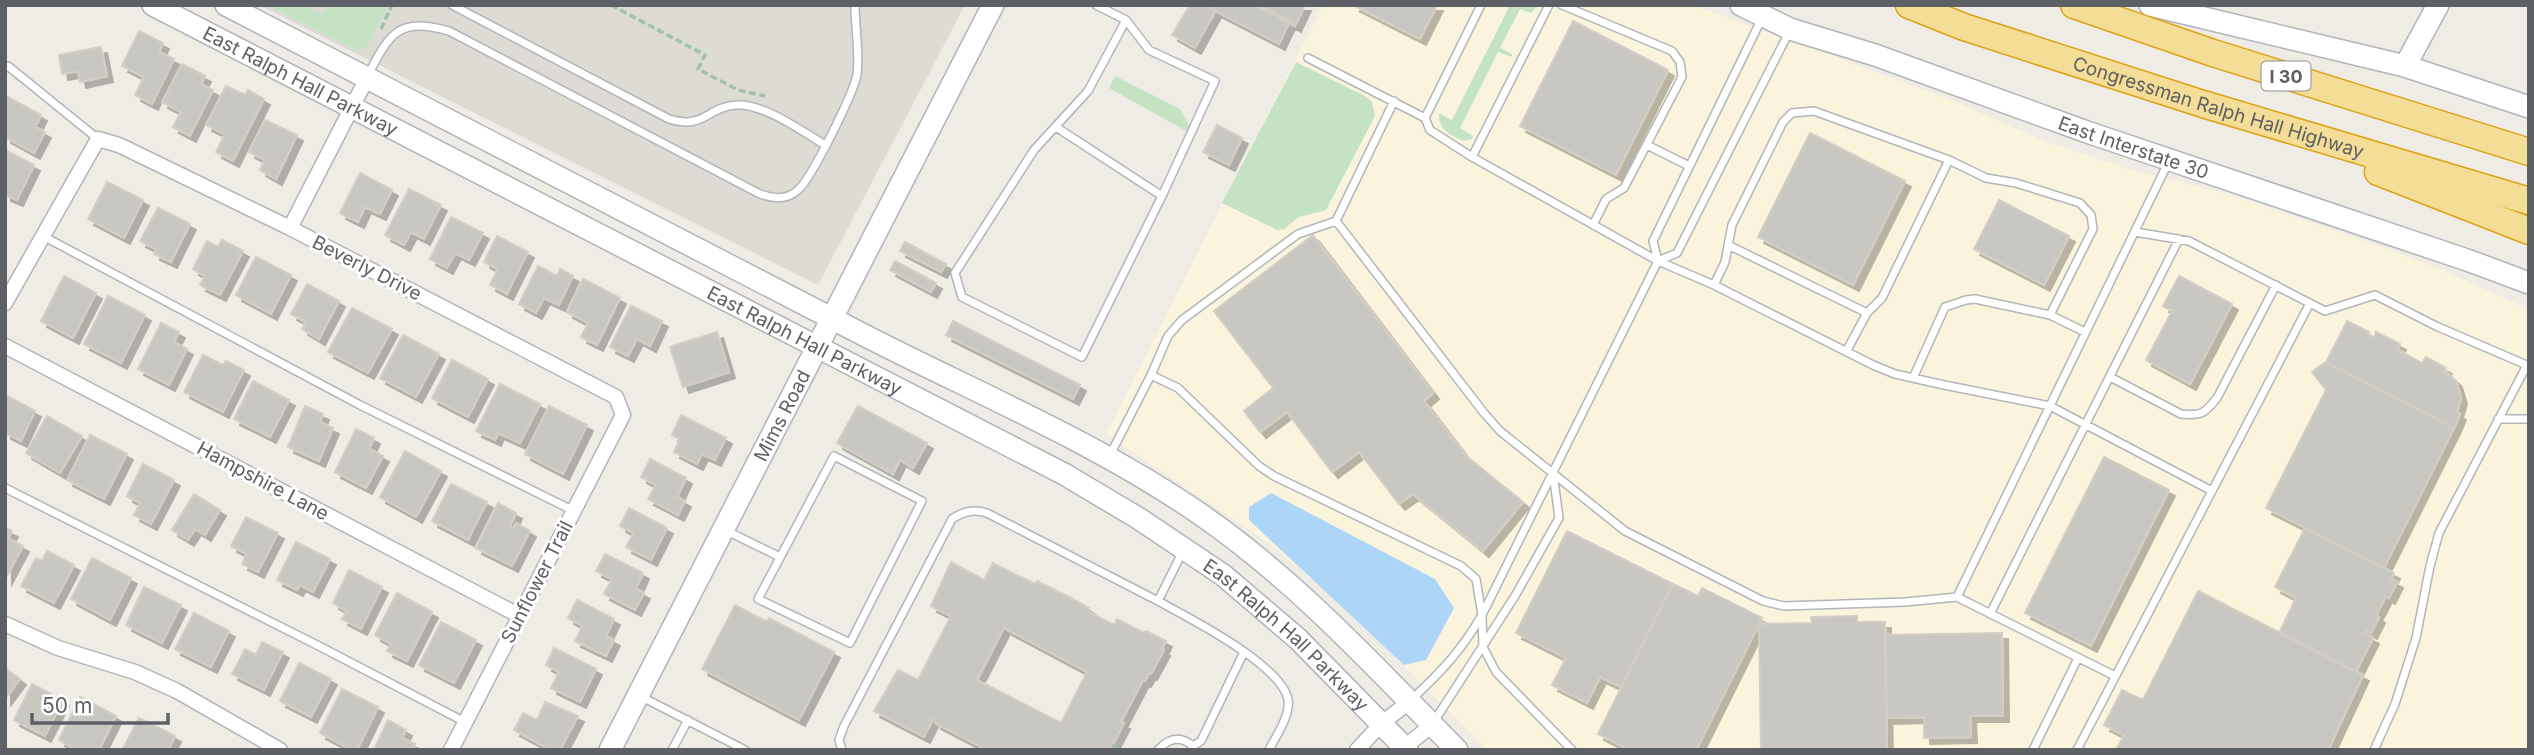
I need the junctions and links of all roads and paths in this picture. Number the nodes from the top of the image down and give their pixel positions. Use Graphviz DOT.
graph roads {
  1 [pos="153,5"];
  2 [pos="226,5"];
  3 [pos="392,5"];
  4 [pos="452,5"];
  5 [pos="611,5"];
  6 [pos="856,5"];
  7 [pos="993,5"];
  8 [pos="1096,5"];
  9 [pos="1481,5"];
  10 [pos="1549,5"];
  11 [pos="1562,5"];
  12 [pos="1741,5"];
  13 [pos="1909,5"];
  14 [pos="2074,5"];
  15 [pos="2150,5"];
  16 [pos="2438,5"];
  17 [pos="1763,17"];
  18 [pos="1126,20"];
  19 [pos="1790,29"];
  20 [pos="379,33"];
  21 [pos="1308,58"];
  22 [pos="2405,66"];
  23 [pos="5,68"];
  24 [pos="367,78"];
  25 [pos="767,96"];
  26 [pos="1394,101"];
  27 [pos="2203,104"];
  28 [pos="2529,107"];
  29 [pos="352,108"];
  30 [pos="1425,118"];
  31 [pos="1056,127"];
  32 [pos="98,139"];
  33 [pos="2499,142"];
  34 [pos="825,145"];
  35 [pos="1647,145"];
  36 [pos="2529,146"];
  37 [pos="2529,152"];
  38 [pos="1472,157"];
  39 [pos="2170,159"];
  40 [pos="1949,160"];
  41 [pos="1689,166"];
  42 [pos="1162,196"];
  43 [pos="2529,201"];
  44 [pos="1336,221"];
  45 [pos="1593,225"];
  46 [pos="290,228"];
  47 [pos="2529,231"];
  48 [pos="2135,232"];
  49 [pos="43,236"];
  50 [pos="2179,239"];
  51 [pos="1728,245"];
  52 [pos="1658,261"];
  53 [pos="2529,284"];
  54 [pos="1714,285"];
  55 [pos="2276,285"];
  56 [pos="5,303"];
  57 [pos="2310,303"];
  58 [pos="1867,313"];
  59 [pos="2050,315"];
  60 [pos="831,317"];
  61 [pos="2085,332"];
  62 [pos="5,346"];
  63 [pos="817,346"];
  64 [pos="1847,350"];
  65 [pos="2528,365"];
  66 [pos="1152,375"];
  67 [pos="2109,377"];
  68 [pos="1913,378"];
  69 [pos="2050,406"];
  70 [pos="623,415"];
  71 [pos="2498,419"];
  72 [pos="2529,419"];
  73 [pos="2088,424"];
  74 [pos="1109,458"];
  75 [pos="1553,473"];
  76 [pos="5,488"];
  77 [pos="2212,491"];
  78 [pos="574,510"];
  79 [pos="723,529"];
  80 [pos="1184,549"];
  81 [pos="780,557"];
  82 [pos="1957,597"];
  83 [pos="1158,601"];
  84 [pos="1990,614"];
  85 [pos="1482,615"];
  86 [pos="520,616"];
  87 [pos="5,624"];
  88 [pos="1483,647"];
  89 [pos="1244,652"];
  90 [pos="2078,658"];
  91 [pos="2115,676"];
  92 [pos="637,695"];
  93 [pos="1409,702"];
  94 [pos="688,720"];
  95 [pos="465,722"];
  96 [pos="1382,723"];
  97 [pos="1432,725"];
  98 [pos="1112,746"];
  99 [pos="1192,748"];
  100 [pos="1404,749"];
  101 [pos="281,750"];
  102 [pos="451,750"];
  103 [pos="610,750"];
  104 [pos="672,750"];
  105 [pos="745,750"];
  106 [pos="842,750"];
  107 [pos="1121,750"];
  108 [pos="1158,750"];
  109 [pos="1269,750"];
  110 [pos="1357,750"];
  111 [pos="1457,750"];
  112 [pos="1572,750"];
  113 [pos="2033,750"];
  114 [pos="2077,750"];
  115 [pos="2374,750"];
  1 -- 29 [label="main road, East Ralph Hall Parkway"];
  2 -- 24 [label="main road, East Ralph Hall Parkway"];
  3 -- 20 [label="path"];
  4 -- 34 [label="lane"];
  5 -- 25 [label="path"];
  6 -- 34 [label="lane"];
  7 -- 60 [label="main road, Mims Road"];
  8 -- 18 [label="lane"];
  9 -- 30 [label="lane"];
  10 -- 38 [label="lane"];
  11 -- 35 [label="lane"];
  12 -- 17 [label="main road, East Interstate 30"];
  13 -- 27 [label="highway, Congressman Ralph Hall Highway"];
  14 -- 33 [label="highway, I 30"];
  15 -- 22 [label="main road"];
  16 -- 22 [label="main road"];
  17 -- 19 [label="main road, East Interstate 30"];
  17 -- 41 [label="lane"];
  18 -- 31 [label="lane"];
  18 -- 42 [label="lane"];
  19 -- 39 [label="main road, East Interstate 30"];
  19 -- 52 [label="lane"];
  21 -- 26 [label="lane"];
  22 -- 28 [label="main road"];
  23 -- 32 [label="lane"];
  24 -- 29 [label="street"];
  24 -- 34 [label="lane"];
  24 -- 60 [label="main road, East Ralph Hall Parkway"];
  26 -- 30 [label="lane"];
  26 -- 44 [label="lane"];
  27 -- 43 [label="highway, Congressman Ralph Hall Highway"];
  27 -- 47 [label="highway"];
  29 -- 46 [label="street"];
  29 -- 63 [label="main road, East Ralph Hall Parkway"];
  30 -- 38 [label="lane"];
  31 -- 42 [label="lane"];
  31 -- 42 [label="lane"];
  32 -- 46 [label="street, Beverly Drive"];
  32 -- 49 [label="street"];
  33 -- 36 [label="highway"];
  33 -- 37 [label="highway, I 30"];
  35 -- 41 [label="lane"];
  35 -- 45 [label="lane"];
  38 -- 45 [label="lane"];
  39 -- 48 [label="lane"];
  39 -- 53 [label="main road, East Interstate 30"];
  40 -- 51 [label="lane"];
  40 -- 58 [label="lane"];
  40 -- 59 [label="lane"];
  41 -- 52 [label="lane"];
  44 -- 66 [label="lane"];
  44 -- 75 [label="lane"];
  45 -- 52 [label="lane"];
  46 -- 70 [label="street, Beverly Drive"];
  48 -- 50 [label="lane"];
  48 -- 61 [label="lane"];
  49 -- 56 [label="street"];
  49 -- 78 [label="lane"];
  50 -- 55 [label="lane"];
  50 -- 67 [label="lane"];
  51 -- 54 [label="lane"];
  51 -- 58 [label="lane"];
  52 -- 54 [label="lane"];
  52 -- 75 [label="lane"];
  54 -- 64 [label="lane"];
  55 -- 57 [label="lane"];
  55 -- 67 [label="lane"];
  57 -- 65 [label="lane"];
  57 -- 77 [label="lane"];
  58 -- 64 [label="lane"];
  59 -- 61 [label="lane"];
  59 -- 68 [label="lane"];
  60 -- 63 [label="main road, Mims Road"];
  60 -- 74 [label="main road, East Ralph Hall Parkway"];
  61 -- 69 [label="lane"];
  62 -- 86 [label="street, Hampshire Lane"];
  63 -- 79 [label="main road, Mims Road"];
  63 -- 80 [label="main road, East Ralph Hall Parkway"];
  64 -- 68 [label="lane"];
  65 -- 71 [label="lane"];
  66 -- 74 [label="lane"];
  66 -- 85 [label="lane"];
  67 -- 73 [label="lane"];
  68 -- 69 [label="lane"];
  69 -- 73 [label="lane"];
  69 -- 82 [label="lane"];
  70 -- 78 [label="street, Sunflower Trail"];
  71 -- 72 [label="lane"];
  71 -- 115 [label="lane"];
  73 -- 77 [label="lane"];
  73 -- 84 [label="lane"];
  74 -- 93 [label="main road, East Ralph Hall Parkway"];
  75 -- 82 [label="lane"];
  75 -- 85 [label="lane"];
  75 -- 88 [label="lane"];
  76 -- 95 [label="lane"];
  77 -- 91 [label="lane"];
  78 -- 86 [label="street, Sunflower Trail"];
  79 -- 81 [label="lane"];
  79 -- 92 [label="main road, Mims Road"];
  80 -- 83 [label="lane"];
  80 -- 96 [label="main road, East Ralph Hall Parkway"];
  81 -- 81 [label="lane"];
  82 -- 84 [label="lane"];
  83 -- 89 [label="lane"];
  83 -- 106 [label="lane"];
  84 -- 90 [label="lane"];
  85 -- 88 [label="lane"];
  85 -- 93 [label="lane"];
  86 -- 95 [label="street, Sunflower Trail"];
  87 -- 101 [label="street"];
  88 -- 97 [label="lane"];
  88 -- 112 [label="lane"];
  89 -- 99 [label="lane"];
  89 -- 109 [label="lane"];
  90 -- 91 [label="lane"];
  90 -- 113 [label="lane"];
  91 -- 114 [label="lane"];
  92 -- 94 [label="lane"];
  92 -- 103 [label="main road, Mims Road"];
  93 -- 96 [label="street"];
  93 -- 97 [label="main road, East Ralph Hall Parkway"];
  94 -- 104 [label="lane"];
  94 -- 105 [label="lane"];
  95 -- 102 [label="street, Sunflower Trail"];
  96 -- 100 [label="main road, East Ralph Hall Parkway"];
  96 -- 110 [label="street"];
  97 -- 100 [label="street"];
  97 -- 111 [label="main road, East Ralph Hall Parkway"];
  98 -- 107 [label="path"];
  99 -- 108 [label="lane"];
}
